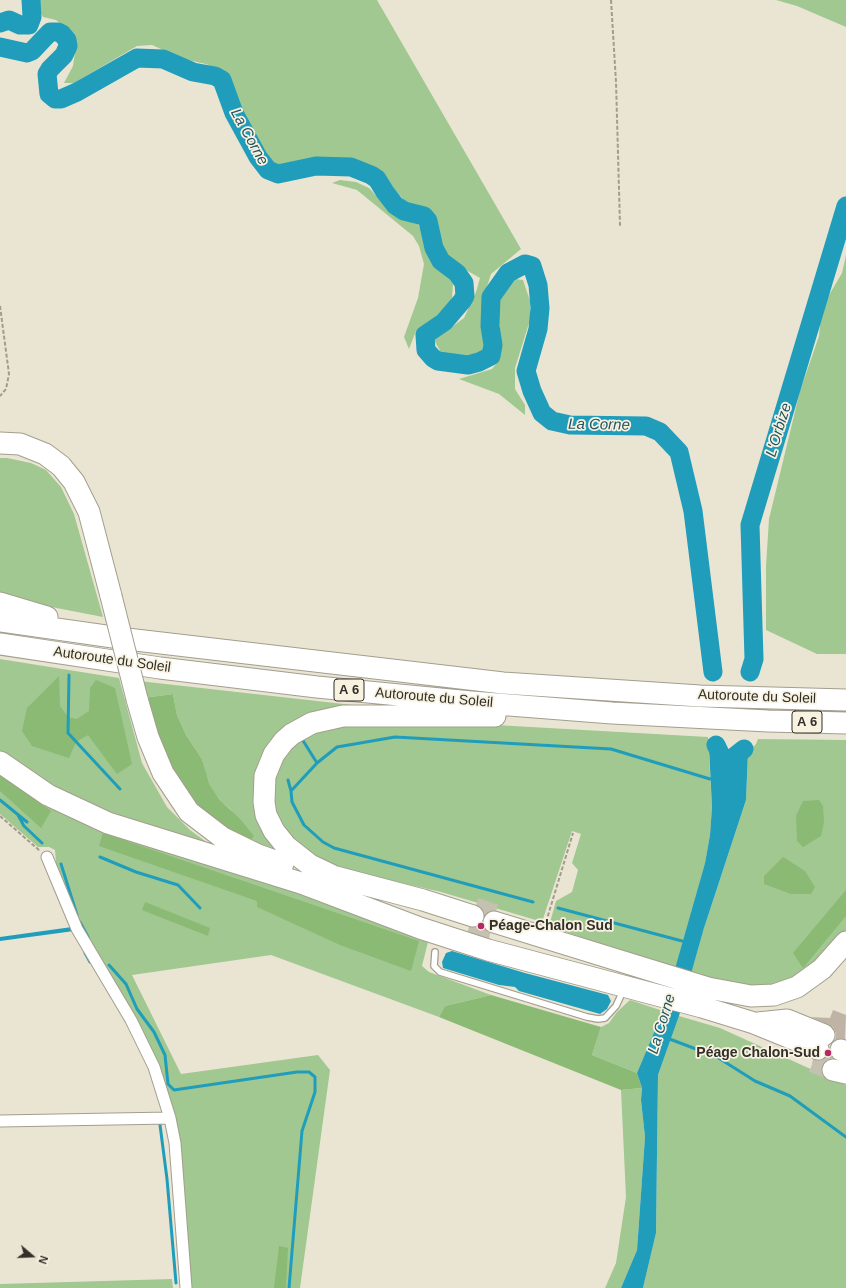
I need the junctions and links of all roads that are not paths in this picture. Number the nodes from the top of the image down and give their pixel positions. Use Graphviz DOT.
graph roads {
  1 [pos="0,443"];
  2 [pos="0,451"];
  3 [pos="108,595"];
  4 [pos="0,603"];
  5 [pos="0,620"];
  6 [pos="126,639"];
  7 [pos="0,644"];
  8 [pos="134,698"];
  9 [pos="846,700"];
  10 [pos="628,714"];
  11 [pos="846,723"];
  12 [pos="0,762"];
  13 [pos="47,857"];
  14 [pos="331,875"];
  15 [pos="301,883"];
  16 [pos="473,916"];
  17 [pos="494,922"];
  18 [pos="846,942"];
  19 [pos="435,952"];
  20 [pos="635,988"];
  21 [pos="705,998"];
  22 [pos="818,1049"];
  23 [pos="170,1118"];
  24 [pos="0,1121"];
  25 [pos="186,1288"];
  1 -- 3 [label="highway"];
  2 -- 3 [label="highway"];
  3 -- 8 [label="highway"];
  4 -- 6 [label="highway"];
  5 -- 6 [label="highway, Autoroute du Soleil / A 6"];
  6 -- 9 [label="highway, Autoroute du Soleil / A 6"];
  7 -- 10 [label="highway, Autoroute du Soleil / A 6"];
  8 -- 14 [label="highway"];
  8 -- 15 [label="highway"];
  10 -- 11 [label="highway, Autoroute du Soleil / A 6"];
  10 -- 14 [label="highway"];
  12 -- 15 [label="highway"];
  13 -- 23 [label="street"];
  14 -- 16 [label="highway"];
  15 -- 20 [label="highway"];
  17 -- 21 [label="highway"];
  18 -- 21 [label="highway"];
  19 -- 20 [label="lane"];
  20 -- 21 [label="highway"];
  21 -- 22 [label="highway"];
  23 -- 24 [label="street"];
  23 -- 25 [label="street"];
}
